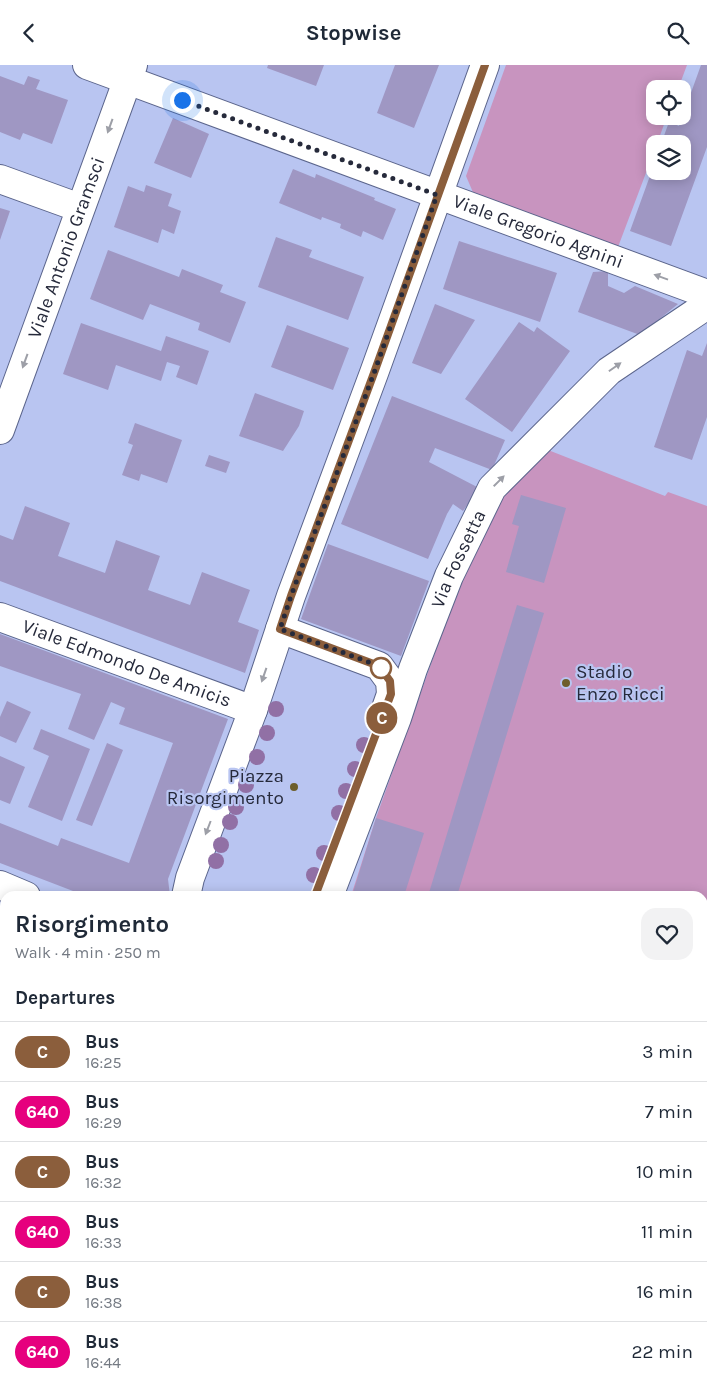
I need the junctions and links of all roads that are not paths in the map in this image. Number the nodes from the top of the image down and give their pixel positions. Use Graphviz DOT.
graph roads {
  1 [pos="87,65"];
  2 [pos="485,65"];
  3 [pos="130,72"];
  4 [pos="0,179"];
  5 [pos="437,195"];
  6 [pos="80,207"];
  7 [pos="707,294"];
  8 [pos="707,305"];
  9 [pos="0,430"];
  10 [pos="0,617"];
  11 [pos="280,629"];
  12 [pos="253,710"];
  13 [pos="0,885"];
  14 [pos="14,891"];
  15 [pos="187,891"];
  16 [pos="317,891"];
  17 [pos="331,891"];
  1 -- 3 [label="street, Viale Gregorio Agnini"];
  2 -- 5 [label="street"];
  3 -- 5 [label="street, Viale Gregorio Agnini"];
  3 -- 6 [label="street, Viale Antonio Gramsci, one-way"];
  4 -- 6 [label="street"];
  7 -- 5 [label="street, Viale Gregorio Agnini, one-way"];
  5 -- 11 [label="street"];
  6 -- 9 [label="street, Viale Antonio Gramsci, one-way"];
  17 -- 8 [label="street, Via Fossetta, one-way"];
  10 -- 12 [label="street, Viale Edmondo De Amicis"];
  11 -- 12 [label="street, one-way"];
  11 -- 16 [label="street"];
  12 -- 15 [label="street, one-way"];
  13 -- 14 [label="street"];
}
